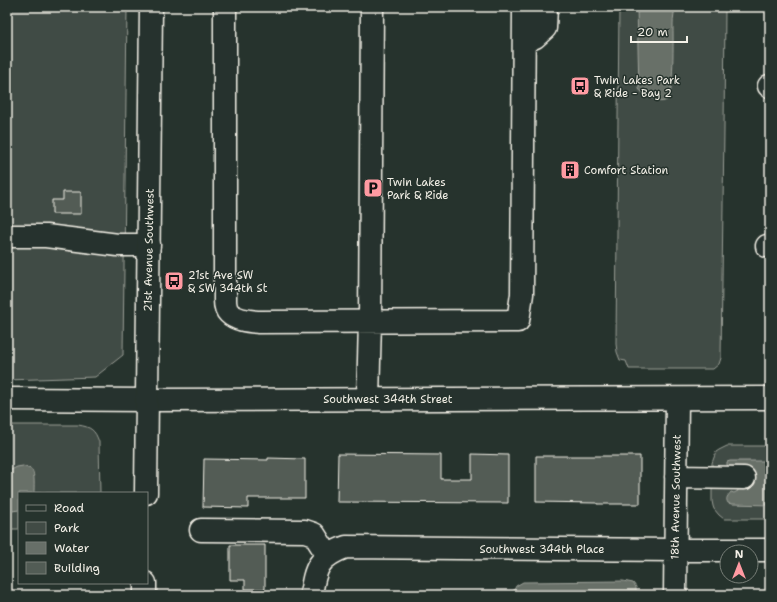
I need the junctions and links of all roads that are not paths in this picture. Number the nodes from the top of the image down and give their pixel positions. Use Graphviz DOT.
graph roads {
  1 [pos="151,7"];
  2 [pos="225,7"];
  3 [pos="372,7"];
  4 [pos="524,7"];
  5 [pos="546,7"];
  6 [pos="524,42"];
  7 [pos="7,236"];
  8 [pos="149,245"];
  9 [pos="370,321"];
  10 [pos="770,398"];
  11 [pos="7,399"];
  12 [pos="368,399"];
  13 [pos="677,399"];
  14 [pos="148,400"];
  15 [pos="676,478"];
  16 [pos="744,478"];
  17 [pos="146,492"];
  18 [pos="201,530"];
  19 [pos="675,550"];
  20 [pos="770,550"];
  21 [pos="324,560"];
  22 [pos="145,584"];
  23 [pos="145,595"];
  24 [pos="310,595"];
  25 [pos="675,595"];
  1 -- 8 [label="street, 21st Avenue Southwest"];
  2 -- 9 [label="street"];
  3 -- 9 [label="street"];
  4 -- 6 [label="street"];
  5 -- 6 [label="street"];
  6 -- 9 [label="street"];
  7 -- 8 [label="street"];
  8 -- 14 [label="street, 21st Avenue Southwest"];
  9 -- 12 [label="street"];
  10 -- 13 [label="street, Southwest 344th Street"];
  11 -- 14 [label="street, Southwest 344th Street"];
  12 -- 13 [label="street, Southwest 344th Street"];
  12 -- 14 [label="street, Southwest 344th Street"];
  13 -- 15 [label="street, 18th Avenue Southwest"];
  14 -- 17 [label="street, 21st Avenue Southwest"];
  15 -- 16 [label="street"];
  15 -- 19 [label="street, 18th Avenue Southwest"];
  18 -- 21 [label="street"];
  19 -- 20 [label="street, Southwest 344th Place"];
  19 -- 21 [label="street, Southwest 344th Place"];
  19 -- 25 [label="street, 18th Avenue Southwest"];
  21 -- 24 [label="street"];
  22 -- 23 [label="street"];
}
